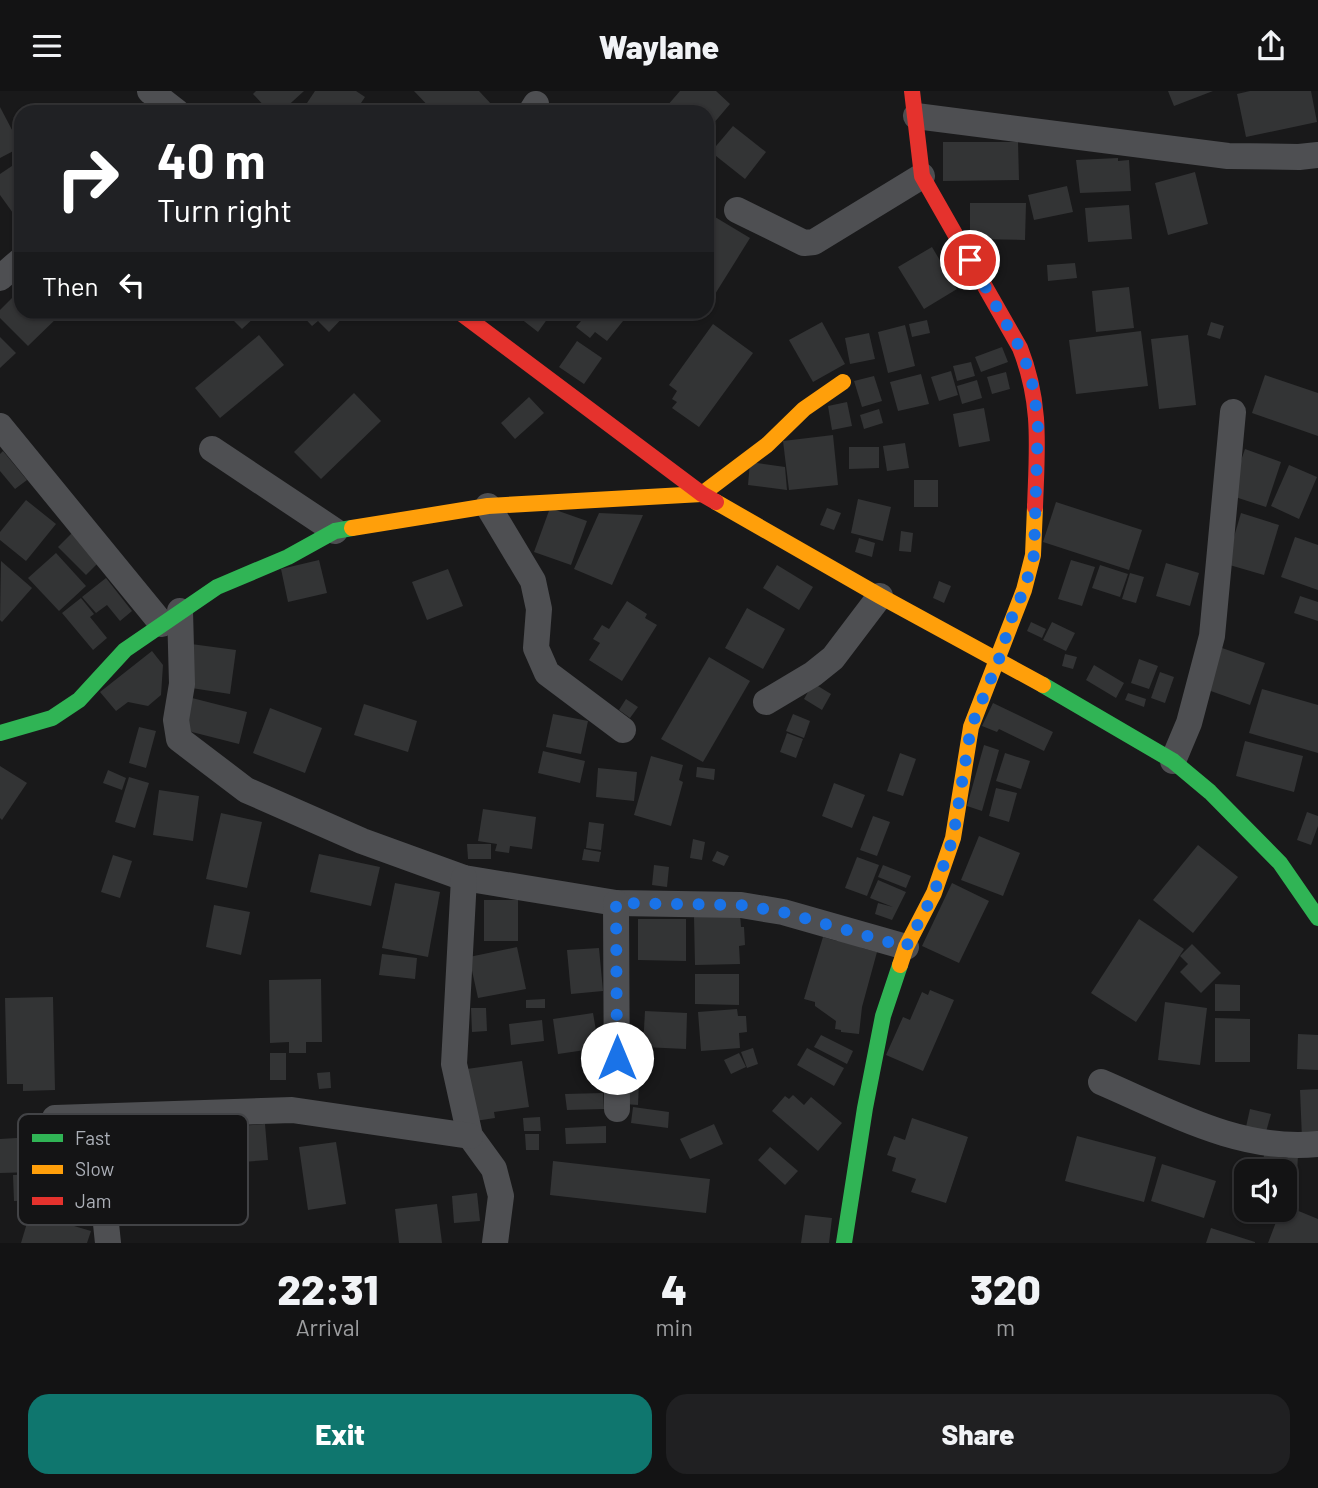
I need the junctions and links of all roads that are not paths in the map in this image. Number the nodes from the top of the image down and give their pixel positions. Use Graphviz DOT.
graph roads {
  1 [pos="150,91"];
  2 [pos="914,103"];
  3 [pos="168,105"];
  4 [pos="1318,155"];
  5 [pos="922,176"];
  6 [pos="737,210"];
  7 [pos="14,266"];
  8 [pos="0,278"];
  9 [pos="469,319"];
  10 [pos="843,381"];
  11 [pos="1233,412"];
  12 [pos="0,426"];
  13 [pos="212,449"];
  14 [pos="702,494"];
  15 [pos="488,506"];
  16 [pos="335,531"];
  17 [pos="880,596"];
  18 [pos="171,617"];
  19 [pos="999,659"];
  20 [pos="766,702"];
  21 [pos="622,730"];
  22 [pos="0,733"];
  23 [pos="1173,761"];
  24 [pos="464,878"];
  25 [pos="1314,898"];
  26 [pos="616,903"];
  27 [pos="906,947"];
  28 [pos="1101,1082"];
  29 [pos="617,1109"];
  30 [pos="194,1114"];
  31 [pos="470,1136"];
  32 [pos="1318,1144"];
  33 [pos="105,1225"];
  34 [pos="107,1243"];
  35 [pos="495,1243"];
  36 [pos="844,1243"];
  1 -- 3 [label="street"];
  2 -- 4 [label="street"];
  2 -- 5 [label="street"];
  5 -- 6 [label="street"];
  5 -- 19 [label="street"];
  7 -- 8 [label="street"];
  9 -- 14 [label="street"];
  10 -- 14 [label="street"];
  11 -- 23 [label="street"];
  12 -- 18 [label="street"];
  13 -- 16 [label="street"];
  14 -- 15 [label="street"];
  14 -- 17 [label="street"];
  15 -- 16 [label="street"];
  15 -- 21 [label="street"];
  16 -- 18 [label="street"];
  17 -- 19 [label="street"];
  17 -- 20 [label="street"];
  18 -- 22 [label="street"];
  18 -- 24 [label="street"];
  19 -- 23 [label="street"];
  19 -- 27 [label="street"];
  23 -- 25 [label="street"];
  24 -- 26 [label="street"];
  24 -- 31 [label="street"];
  26 -- 27 [label="street"];
  26 -- 29 [label="street"];
  27 -- 36 [label="street"];
  28 -- 32 [label="street"];
  30 -- 31 [label="street"];
  31 -- 35 [label="street"];
  33 -- 34 [label="street"];
}
